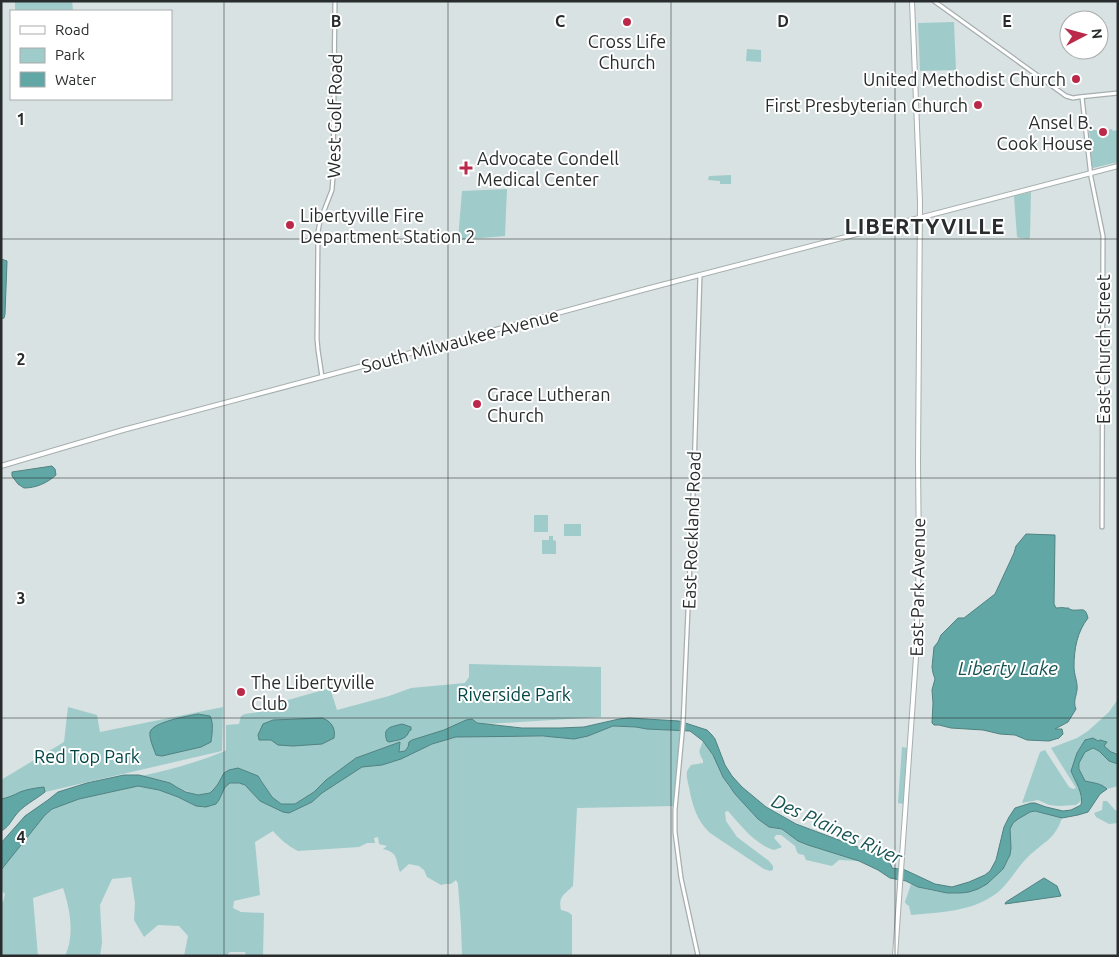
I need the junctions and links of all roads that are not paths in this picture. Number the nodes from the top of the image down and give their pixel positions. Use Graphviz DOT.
graph roads {
  1 [pos="335,1"];
  2 [pos="912,1"];
  3 [pos="934,1"];
  4 [pos="1118,93"];
  5 [pos="1082,97"];
  6 [pos="1118,166"];
  7 [pos="1090,173"];
  8 [pos="920,218"];
  9 [pos="700,274"];
  10 [pos="322,377"];
  11 [pos="1,466"];
  12 [pos="1102,527"];
  13 [pos="698,956"];
  14 [pos="895,956"];
  1 -- 10 [label="street, West Golf Road"];
  2 -- 8 [label="main road, East Park Avenue"];
  3 -- 5 [label="street"];
  4 -- 5 [label="street"];
  5 -- 7 [label="street, East Church Street"];
  6 -- 7 [label="main road, South Milwaukee Avenue"];
  7 -- 8 [label="main road, South Milwaukee Avenue"];
  7 -- 12 [label="street, East Church Street"];
  8 -- 9 [label="main road, South Milwaukee Avenue"];
  8 -- 14 [label="main road, East Park Avenue"];
  9 -- 10 [label="main road, South Milwaukee Avenue"];
  9 -- 13 [label="street, East Rockland Road"];
  10 -- 11 [label="main road, South Milwaukee Avenue"];
}
